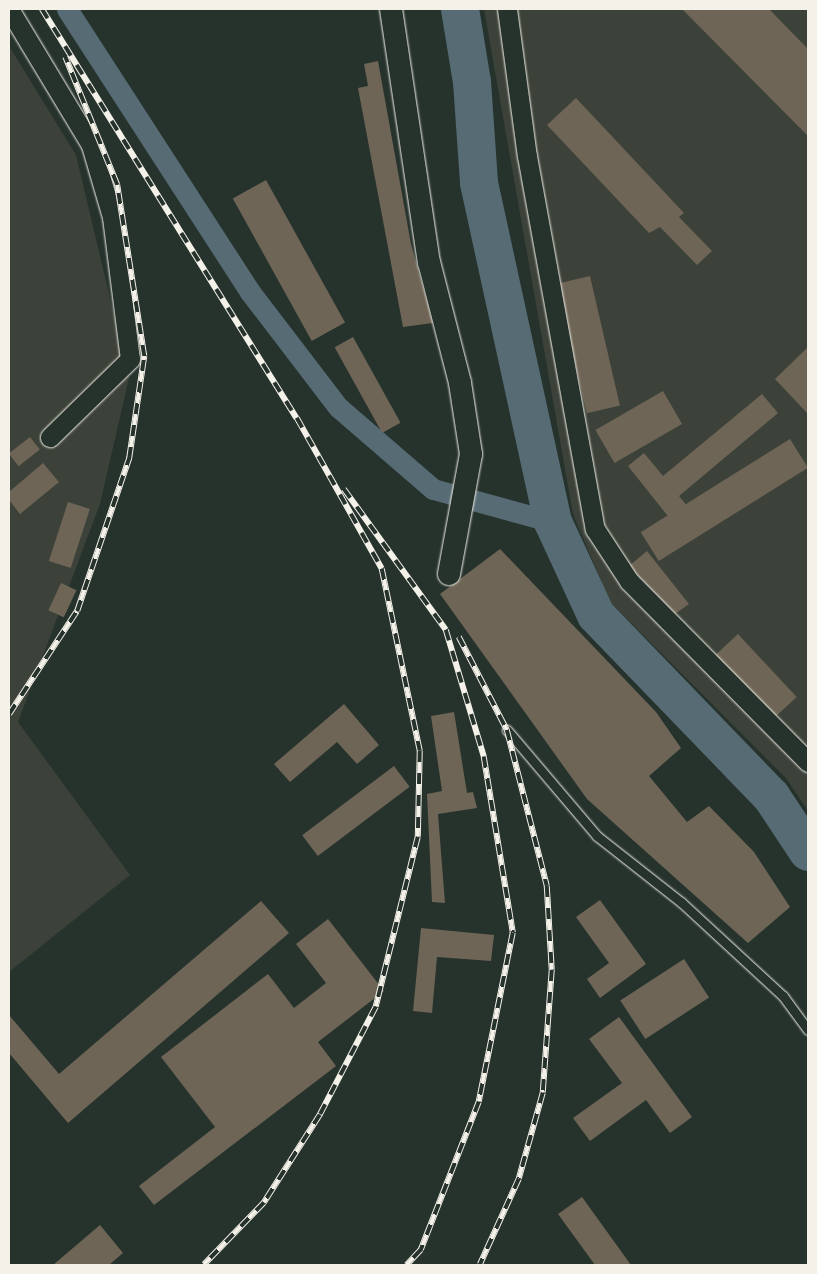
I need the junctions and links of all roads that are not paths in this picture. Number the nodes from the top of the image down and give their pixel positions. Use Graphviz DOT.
graph roads {
  1 [pos="9,9"];
  2 [pos="391,9"];
  3 [pos="507,9"];
  4 [pos="50,437"];
  5 [pos="449,574"];
  6 [pos="507,730"];
  7 [pos="808,762"];
  8 [pos="808,1030"];
  1 -- 4 [label="street"];
  2 -- 5 [label="street"];
  3 -- 7 [label="street"];
  6 -- 8 [label="lane"];
}
